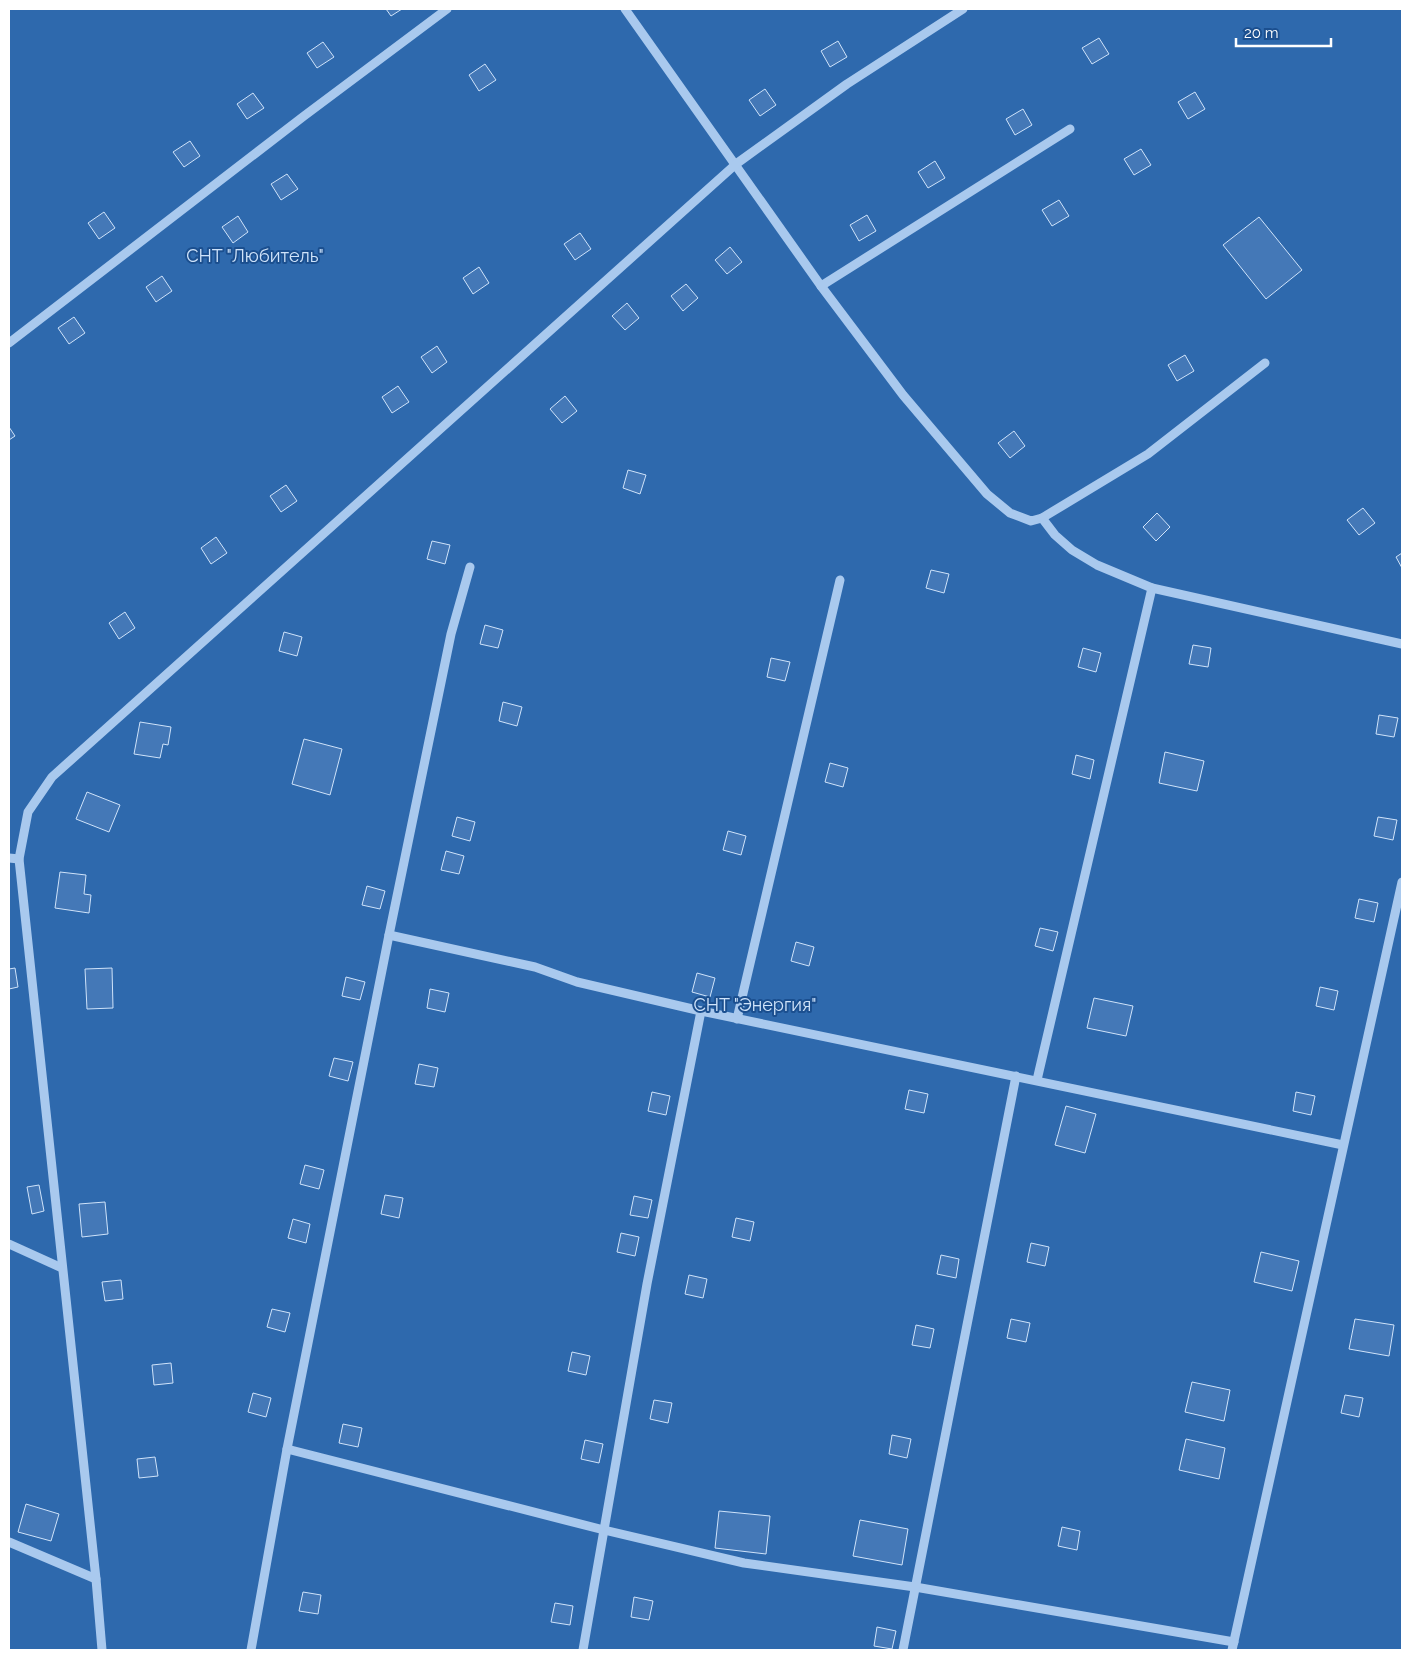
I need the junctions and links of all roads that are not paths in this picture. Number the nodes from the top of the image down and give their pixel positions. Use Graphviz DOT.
graph roads {
  1 [pos="447,9"];
  2 [pos="625,9"];
  3 [pos="963,9"];
  4 [pos="1070,129"];
  5 [pos="736,164"];
  6 [pos="821,286"];
  7 [pos="9,344"];
  8 [pos="1265,362"];
  9 [pos="1042,518"];
  10 [pos="470,567"];
  11 [pos="840,580"];
  12 [pos="1152,588"];
  13 [pos="1402,644"];
  14 [pos="9,858"];
  15 [pos="19,859"];
  16 [pos="1402,882"];
  17 [pos="389,935"];
  18 [pos="701,1011"];
  19 [pos="737,1019"];
  20 [pos="1016,1076"];
  21 [pos="1038,1080"];
  22 [pos="1343,1145"];
  23 [pos="9,1244"];
  24 [pos="62,1268"];
  25 [pos="287,1449"];
  26 [pos="604,1530"];
  27 [pos="9,1542"];
  28 [pos="96,1579"];
  29 [pos="915,1587"];
  30 [pos="1233,1646"];
  31 [pos="102,1650"];
  32 [pos="251,1650"];
  33 [pos="583,1650"];
  34 [pos="903,1650"];
  1 -- 7 [label="lane"];
  2 -- 5 [label="lane"];
  3 -- 5 [label="lane"];
  4 -- 6 [label="lane"];
  5 -- 6 [label="lane"];
  5 -- 15 [label="lane"];
  6 -- 9 [label="lane"];
  8 -- 9 [label="lane"];
  9 -- 12 [label="lane"];
  10 -- 17 [label="lane"];
  11 -- 19 [label="lane"];
  12 -- 13 [label="lane"];
  12 -- 21 [label="lane"];
  14 -- 15 [label="lane"];
  15 -- 24 [label="lane"];
  16 -- 22 [label="lane"];
  17 -- 18 [label="lane"];
  17 -- 25 [label="lane"];
  18 -- 19 [label="lane"];
  18 -- 26 [label="lane"];
  19 -- 20 [label="lane"];
  20 -- 21 [label="lane"];
  20 -- 29 [label="lane"];
  21 -- 22 [label="lane"];
  22 -- 30 [label="lane"];
  23 -- 24 [label="lane"];
  24 -- 28 [label="lane"];
  25 -- 26 [label="lane"];
  25 -- 32 [label="lane"];
  26 -- 29 [label="lane"];
  26 -- 33 [label="lane"];
  27 -- 28 [label="lane"];
  28 -- 31 [label="lane"];
  29 -- 30 [label="lane"];
  29 -- 34 [label="lane"];
}
